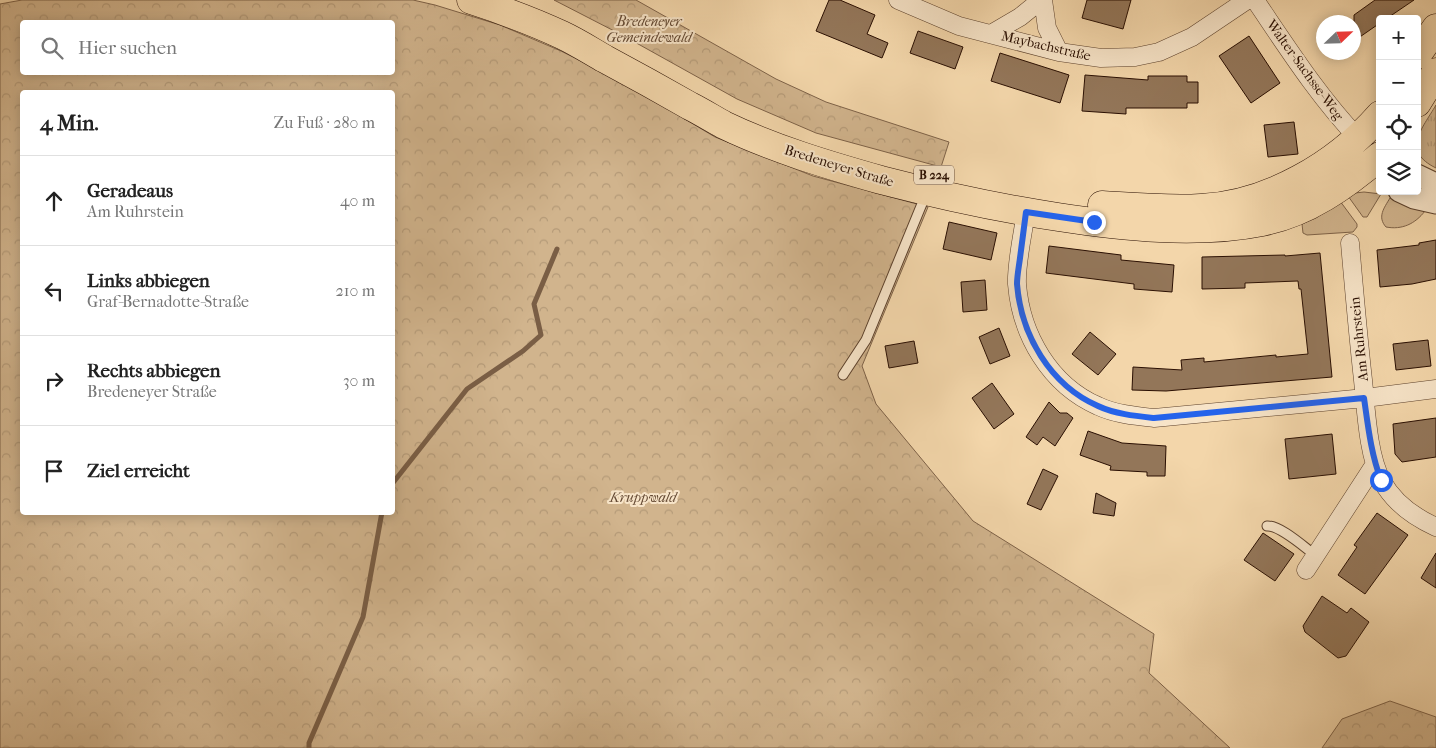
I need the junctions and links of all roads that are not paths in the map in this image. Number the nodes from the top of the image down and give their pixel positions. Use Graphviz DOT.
graph roads {
  1 [pos="471,0"];
  2 [pos="526,0"];
  3 [pos="898,0"];
  4 [pos="1042,0"];
  5 [pos="1246,0"];
  6 [pos="1255,0"];
  7 [pos="1436,28"];
  8 [pos="991,34"];
  9 [pos="1421,49"];
  10 [pos="1059,52"];
  11 [pos="1436,72"];
  12 [pos="1421,96"];
  13 [pos="1376,120"];
  14 [pos="1358,138"];
  15 [pos="1376,160"];
  16 [pos="1376,163"];
  17 [pos="1421,177"];
  18 [pos="1436,184"];
  19 [pos="927,192"];
  20 [pos="1408,195"];
  21 [pos="1436,203"];
  22 [pos="1026,212"];
  23 [pos="1350,243"];
  24 [pos="843,375"];
  25 [pos="1436,390"];
  26 [pos="1364,398"];
  27 [pos="1375,464"];
  28 [pos="1267,526"];
  29 [pos="1436,528"];
  30 [pos="1311,563"];
  1 -- 19 [label="main road, Bredeneyer Straße / B 224"];
  2 -- 14 [label="main road, Bredeneyer Straße / B 224"];
  3 -- 8 [label="street, Maybachstraße"];
  4 -- 8 [label="street"];
  4 -- 10 [label="street"];
  5 -- 10 [label="street, Maybachstraße"];
  6 -- 14 [label="street, Walter-Sachsse-Weg"];
  7 -- 9 [label="main road"];
  8 -- 10 [label="street, Maybachstraße"];
  11 -- 12 [label="main road"];
  13 -- 14 [label="main road, B 224"];
  14 -- 15 [label="street, Bredeneyer Straße"];
  16 -- 22 [label="main road, Bredeneyer Straße / B 224"];
  17 -- 18 [label="street"];
  19 -- 22 [label="main road, Bredeneyer Straße / B 224"];
  19 -- 24 [label="lane"];
  20 -- 21 [label="street"];
  22 -- 26 [label="street"];
  23 -- 26 [label="street, Am Ruhrstein"];
  25 -- 26 [label="street"];
  26 -- 27 [label="street, Am Ruhrstein"];
  27 -- 29 [label="street, Am Ruhrstein"];
  27 -- 30 [label="street"];
  28 -- 30 [label="lane"];
}
